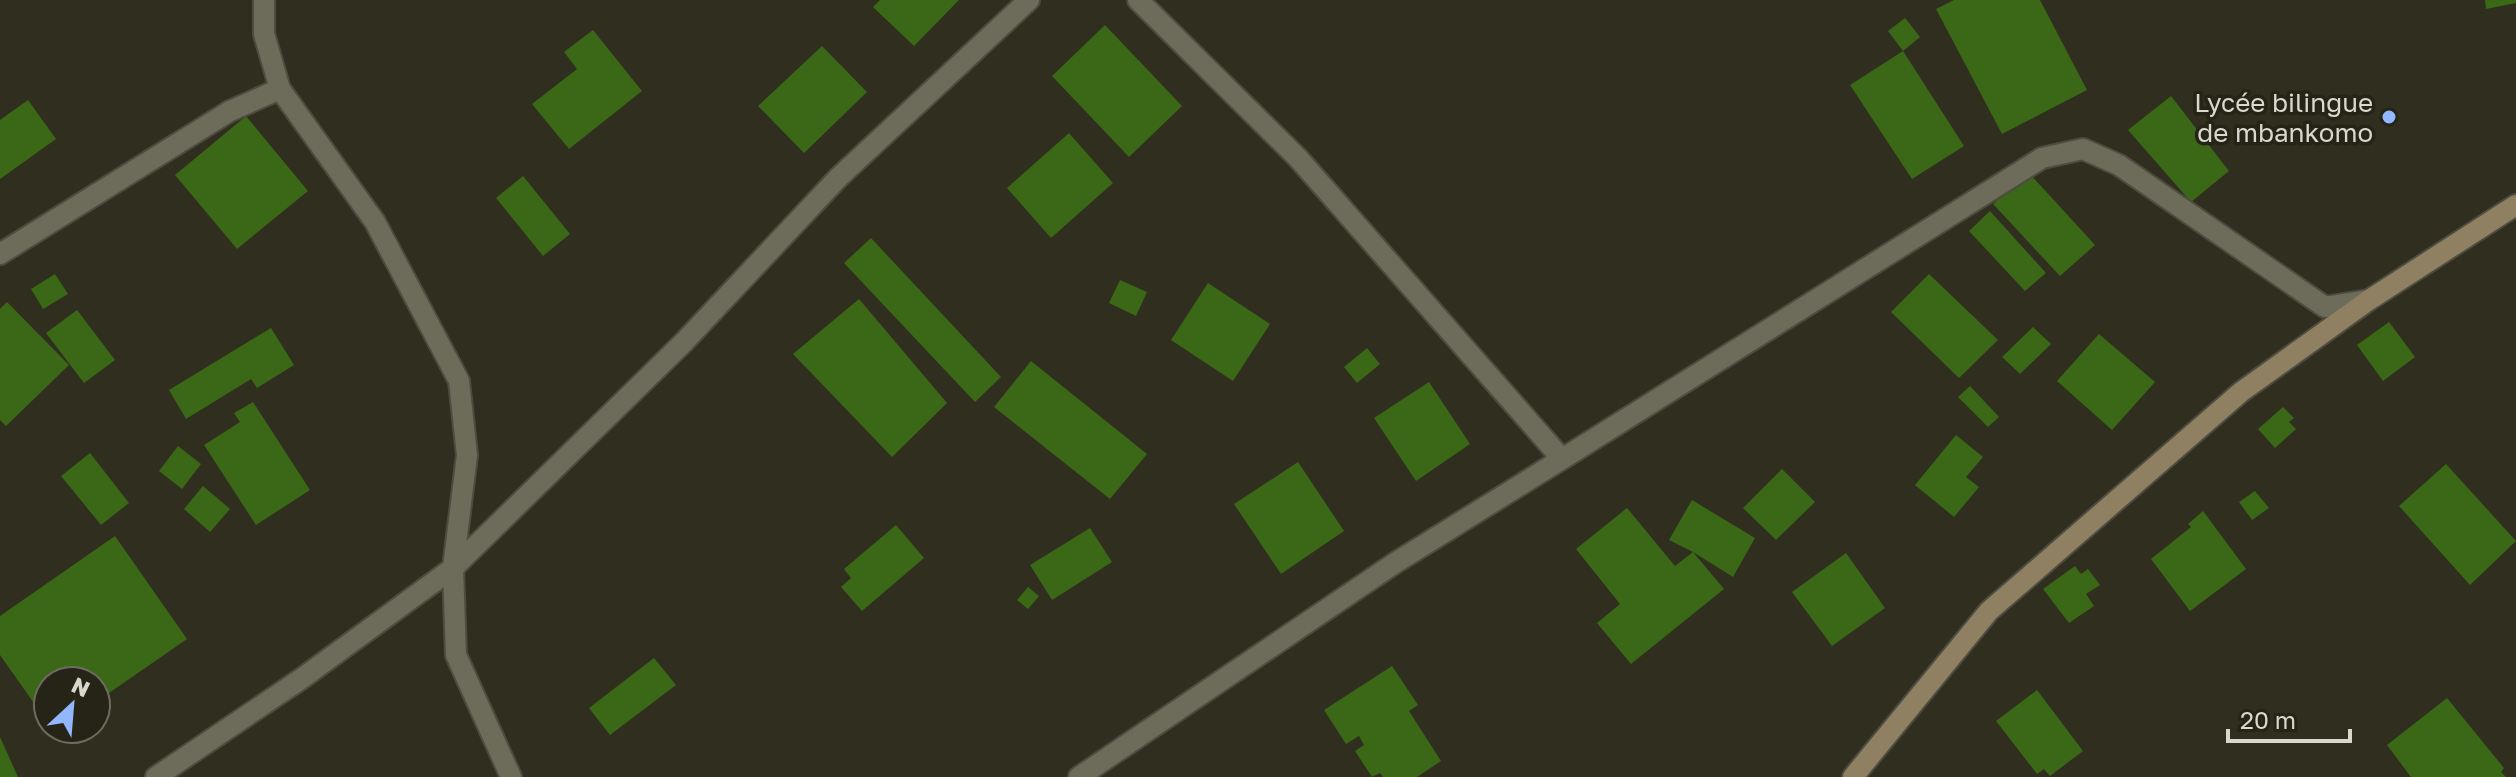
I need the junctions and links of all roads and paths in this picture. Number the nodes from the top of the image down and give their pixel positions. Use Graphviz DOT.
graph roads {
  1 [pos="264,0"];
  2 [pos="1029,0"];
  3 [pos="1138,0"];
  4 [pos="280,89"];
  5 [pos="2516,205"];
  6 [pos="0,254"];
  7 [pos="2369,300"];
  8 [pos="1562,459"];
  9 [pos="453,568"];
  10 [pos="156,777"];
  11 [pos="511,777"];
  12 [pos="1079,777"];
  13 [pos="1853,777"];
  1 -- 4 [label="street"];
  2 -- 9 [label="street"];
  3 -- 8 [label="street"];
  4 -- 6 [label="street"];
  4 -- 9 [label="street"];
  5 -- 7 [label="street"];
  7 -- 8 [label="street"];
  7 -- 13 [label="street"];
  8 -- 12 [label="street"];
  9 -- 10 [label="street"];
  9 -- 11 [label="street"];
}
